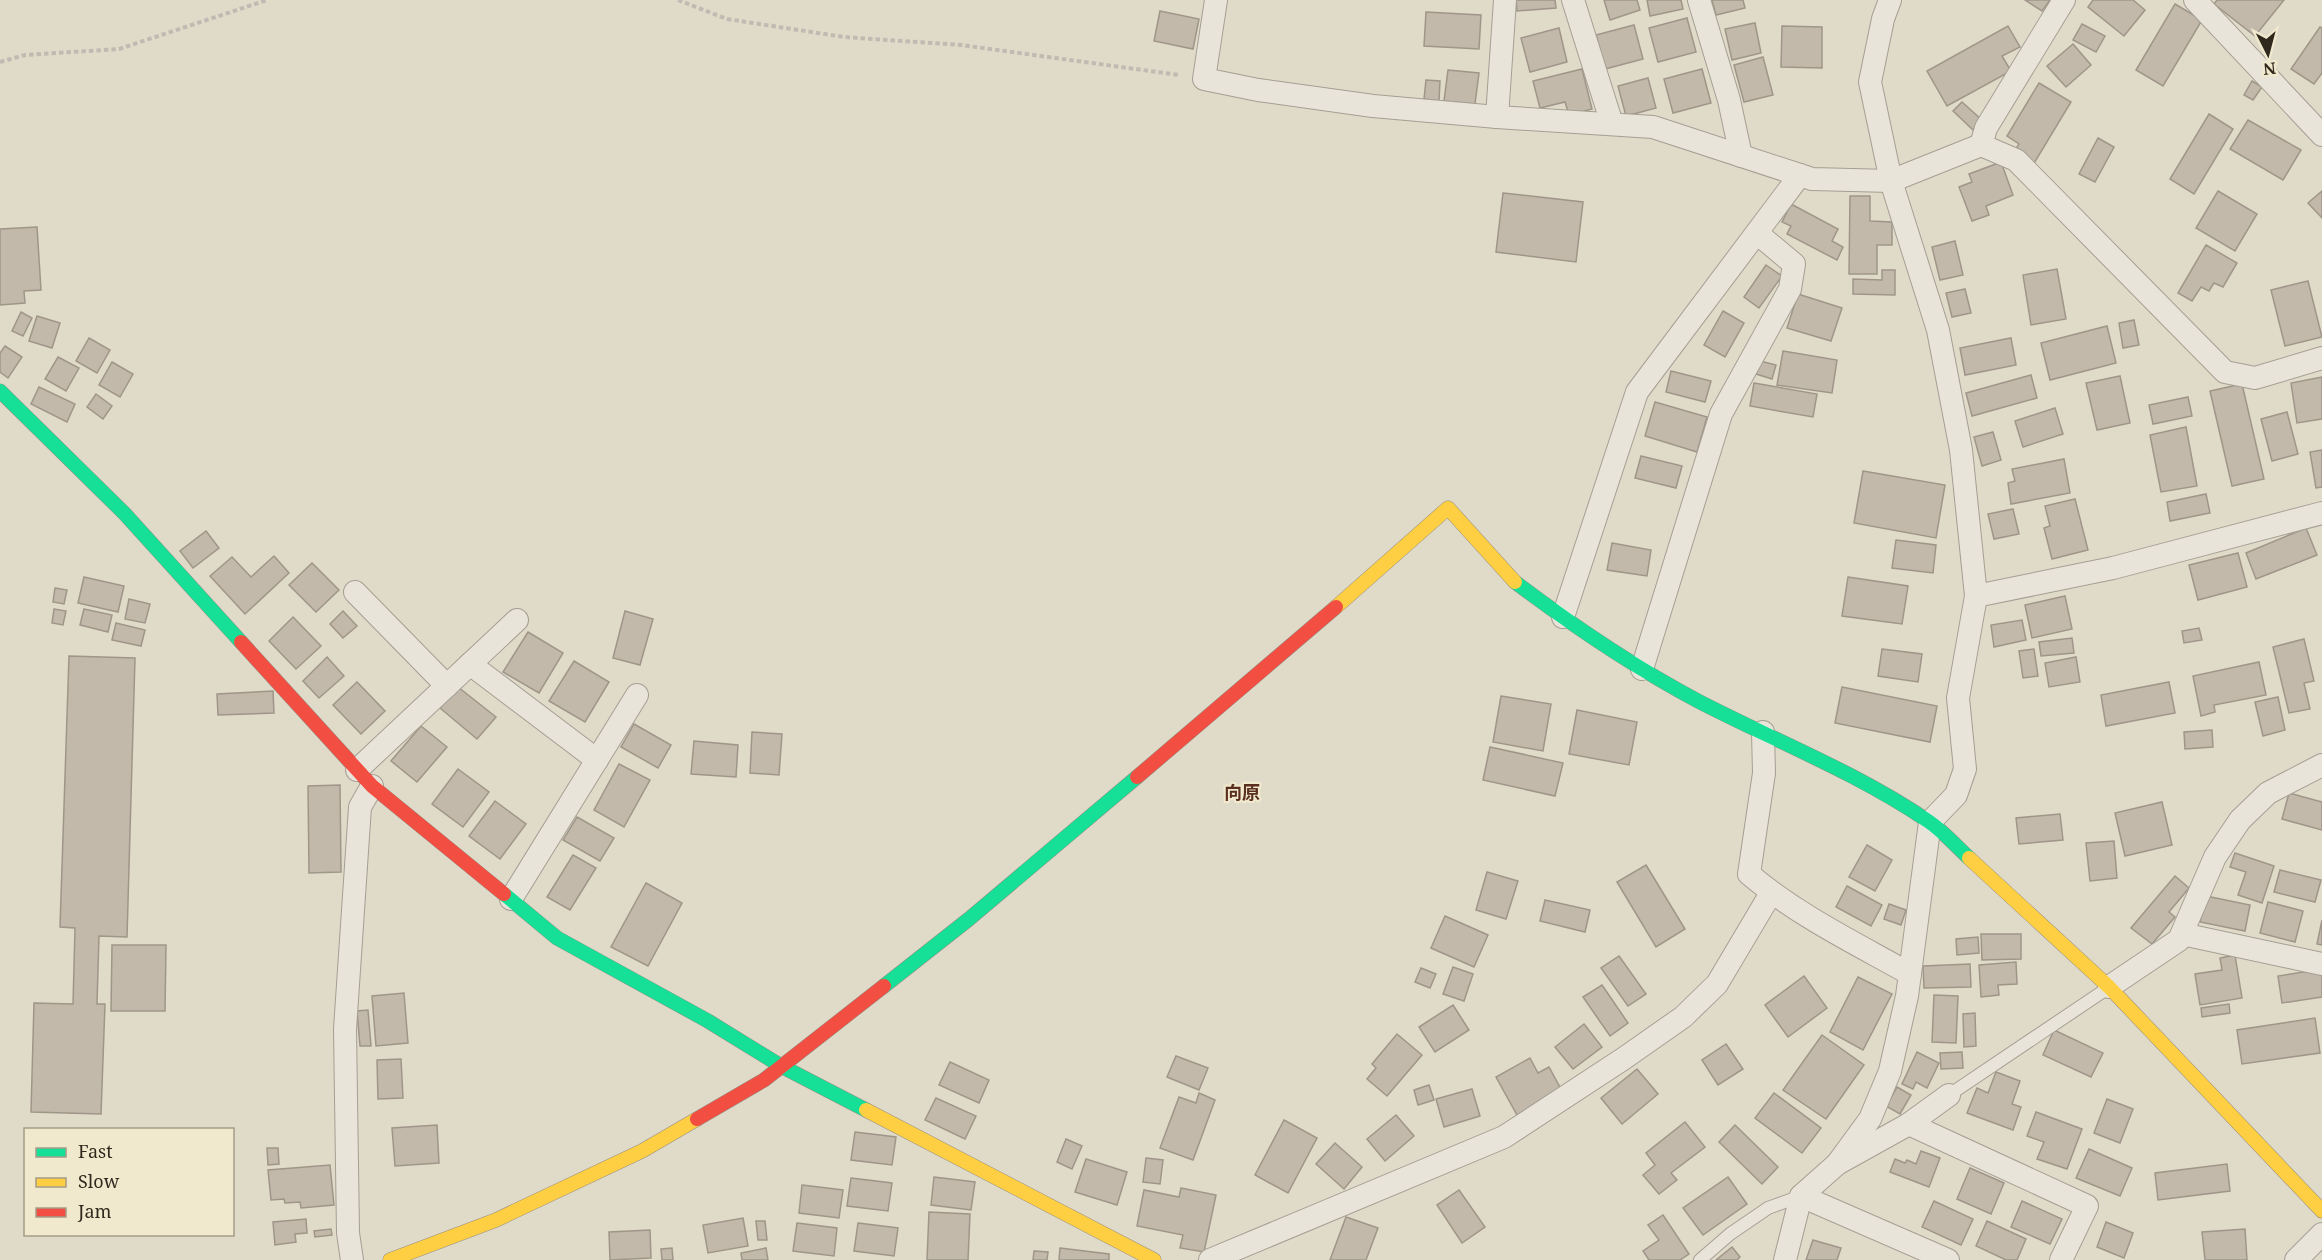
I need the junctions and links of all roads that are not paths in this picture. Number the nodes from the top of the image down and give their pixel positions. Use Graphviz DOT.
graph roads {
  1 [pos="1216,0"];
  2 [pos="1505,0"];
  3 [pos="1573,0"];
  4 [pos="1699,0"];
  5 [pos="1890,0"];
  6 [pos="2064,0"];
  7 [pos="2195,0"];
  8 [pos="1497,117"];
  9 [pos="1612,124"];
  10 [pos="2322,135"];
  11 [pos="1981,145"];
  12 [pos="1741,156"];
  13 [pos="1800,175"];
  14 [pos="1891,180"];
  15 [pos="1758,234"];
  16 [pos="2322,358"];
  17 [pos="0,391"];
  18 [pos="2322,513"];
  19 [pos="355,592"];
  20 [pos="1976,596"];
  21 [pos="1563,617"];
  22 [pos="517,620"];
  23 [pos="470,664"];
  24 [pos="1642,669"];
  25 [pos="447,686"];
  26 [pos="638,695"];
  27 [pos="1763,732"];
  28 [pos="597,760"];
  29 [pos="2322,765"];
  30 [pos="364,778"];
  31 [pos="1930,822"];
  32 [pos="1771,893"];
  33 [pos="511,899"];
  34 [pos="2182,934"];
  35 [pos="2322,963"];
  36 [pos="1910,975"];
  37 [pos="2109,987"];
  38 [pos="781,1066"];
  39 [pos="1949,1095"];
  40 [pos="1909,1124"];
  41 [pos="1837,1164"];
  42 [pos="1801,1196"];
  43 [pos="2322,1211"];
  44 [pos="2322,1234"];
  45 [pos="352,1260"];
  46 [pos="390,1260"];
  47 [pos="1154,1260"];
  48 [pos="1210,1260"];
  49 [pos="1700,1260"];
  50 [pos="1785,1260"];
  51 [pos="1948,1260"];
  52 [pos="2061,1260"];
  53 [pos="2296,1260"];
  1 -- 8 [label="street"];
  2 -- 8 [label="street"];
  3 -- 9 [label="street"];
  4 -- 12 [label="street"];
  5 -- 14 [label="street"];
  6 -- 11 [label="street"];
  7 -- 10 [label="street"];
  8 -- 9 [label="street"];
  9 -- 12 [label="street"];
  11 -- 14 [label="street"];
  11 -- 16 [label="street"];
  12 -- 13 [label="street"];
  13 -- 14 [label="street"];
  13 -- 15 [label="street"];
  14 -- 20 [label="street"];
  15 -- 21 [label="street"];
  15 -- 24 [label="street"];
  17 -- 30 [label="street"];
  18 -- 20 [label="street"];
  19 -- 25 [label="street"];
  20 -- 31 [label="street"];
  21 -- 24 [label="street"];
  21 -- 38 [label="street"];
  22 -- 23 [label="street"];
  23 -- 25 [label="street"];
  23 -- 28 [label="street"];
  24 -- 27 [label="street"];
  25 -- 30 [label="street"];
  26 -- 28 [label="street"];
  27 -- 31 [label="street"];
  27 -- 32 [label="street"];
  28 -- 33 [label="street"];
  29 -- 34 [label="street"];
  30 -- 33 [label="street"];
  30 -- 45 [label="street"];
  31 -- 36 [label="street"];
  31 -- 37 [label="street"];
  32 -- 36 [label="street"];
  32 -- 48 [label="street"];
  33 -- 38 [label="street"];
  34 -- 35 [label="street"];
  34 -- 37 [label="street"];
  36 -- 41 [label="street"];
  37 -- 39 [label="lane"];
  37 -- 43 [label="street"];
  38 -- 46 [label="street"];
  38 -- 47 [label="street"];
  39 -- 40 [label="street"];
  40 -- 41 [label="street"];
  40 -- 52 [label="street"];
  41 -- 42 [label="street"];
  42 -- 49 [label="lane"];
  42 -- 50 [label="street"];
  42 -- 51 [label="street"];
  44 -- 53 [label="street"];
}
